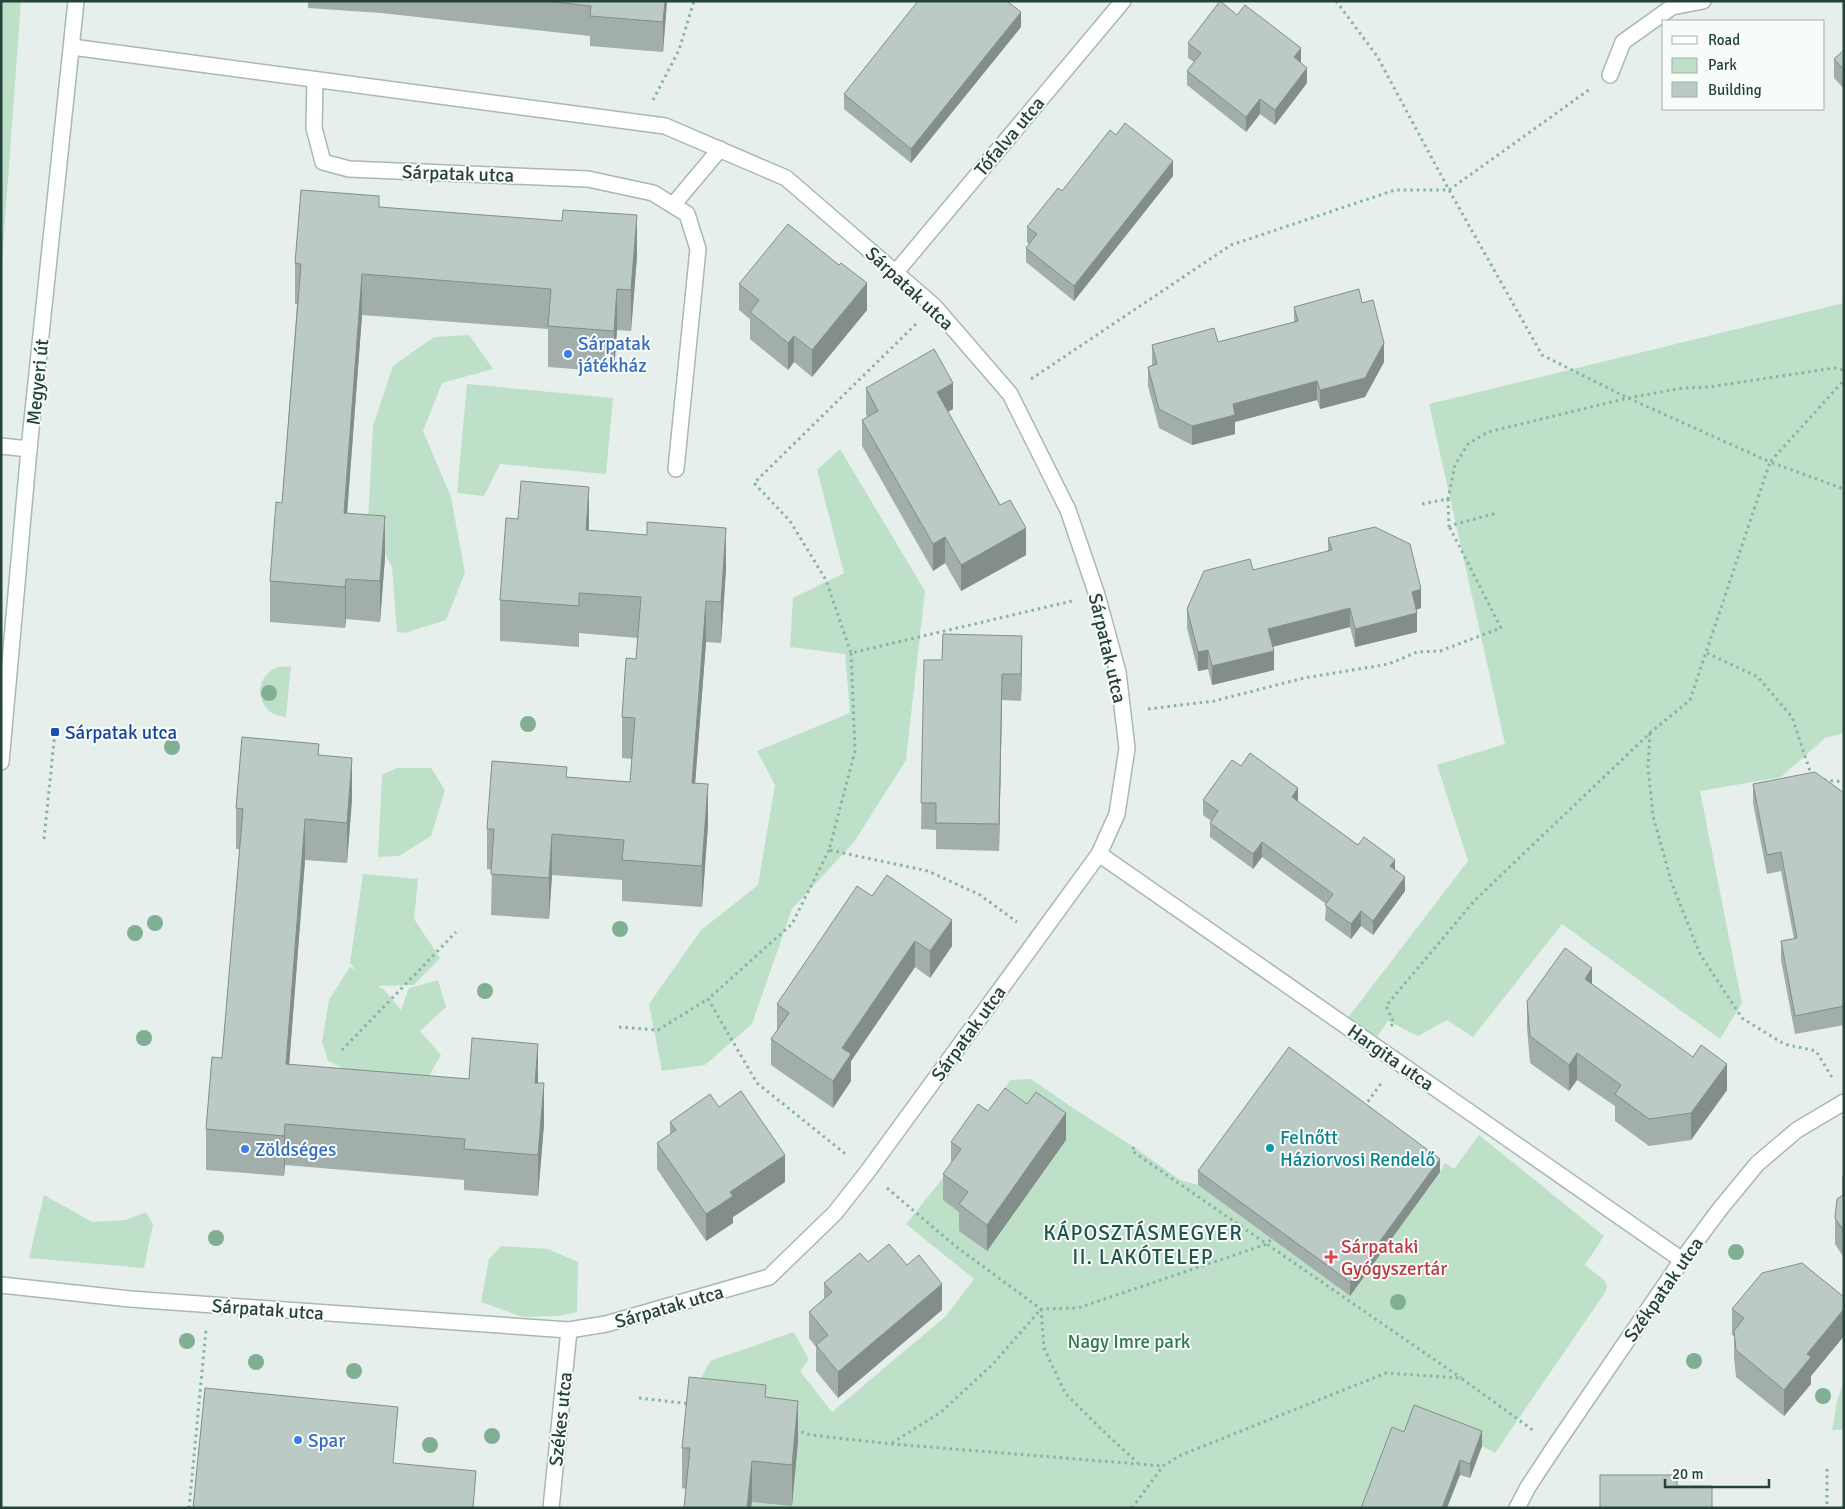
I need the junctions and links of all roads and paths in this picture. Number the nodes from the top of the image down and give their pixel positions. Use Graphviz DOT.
graph roads {
  1 [pos="76,1"];
  2 [pos="694,1"];
  3 [pos="1123,1"];
  4 [pos="1336,1"];
  5 [pos="1703,1"];
  6 [pos="72,47"];
  7 [pos="1610,75"];
  8 [pos="315,80"];
  9 [pos="641,122"];
  10 [pos="720,149"];
  11 [pos="1450,190"];
  12 [pos="673,205"];
  13 [pos="896,272"];
  14 [pos="934,306"];
  15 [pos="1844,370"];
  16 [pos="1844,380"];
  17 [pos="1010,394"];
  18 [pos="1628,398"];
  19 [pos="1,446"];
  20 [pos="29,449"];
  21 [pos="1770,462"];
  22 [pos="676,469"];
  23 [pos="1844,489"];
  24 [pos="1448,499"];
  25 [pos="1422,504"];
  26 [pos="1497,513"];
  27 [pos="1449,526"];
  28 [pos="1097,595"];
  29 [pos="851,653"];
  30 [pos="1707,653"];
  31 [pos="1122,712"];
  32 [pos="55,732"];
  33 [pos="1650,732"];
  34 [pos="1,762"];
  35 [pos="1813,779"];
  36 [pos="1821,780"];
  37 [pos="1844,782"];
  38 [pos="44,839"];
  39 [pos="829,850"];
  40 [pos="1099,854"];
  41 [pos="456,932"];
  42 [pos="1038,937"];
  43 [pos="708,999"];
  44 [pos="619,1027"];
  45 [pos="1377,1047"];
  46 [pos="342,1050"];
  47 [pos="1396,1061"];
  48 [pos="1835,1082"];
  49 [pos="1844,1102"];
  50 [pos="1362,1109"];
  51 [pos="1134,1147"];
  52 [pos="868,1171"];
  53 [pos="1272,1238"];
  54 [pos="1267,1244"];
  55 [pos="1682,1260"];
  56 [pos="1,1285"];
  57 [pos="208,1304"];
  58 [pos="1041,1309"];
  59 [pos="569,1330"];
  60 [pos="1462,1378"];
  61 [pos="639,1398"];
  62 [pos="692,1404"];
  63 [pos="793,1430"];
  64 [pos="892,1444"];
  65 [pos="1555,1446"];
  66 [pos="1139,1464"];
  67 [pos="1163,1466"];
  68 [pos="1827,1470"];
  69 [pos="189,1508"];
  70 [pos="551,1508"];
  71 [pos="1132,1508"];
  72 [pos="1517,1508"];
  73 [pos="1827,1508"];
  1 -- 6 [label="street, Megyeri út"];
  2 -- 9 [label="path"];
  3 -- 13 [label="street, Tófalva utca"];
  4 -- 11 [label="path"];
  5 -- 7 [label="street"];
  6 -- 8 [label="street, Sárpatak utca"];
  6 -- 20 [label="street, Megyeri út"];
  7 -- 11 [label="path"];
  8 -- 9 [label="street, Sárpatak utca"];
  8 -- 12 [label="street, Sárpatak utca"];
  9 -- 10 [label="street, Sárpatak utca"];
  10 -- 12 [label="street"];
  10 -- 13 [label="street, Sárpatak utca"];
  11 -- 17 [label="path"];
  11 -- 18 [label="path"];
  12 -- 22 [label="street, Sárpatak utca"];
  13 -- 14 [label="street, Sárpatak utca"];
  14 -- 17 [label="street, Sárpatak utca"];
  14 -- 29 [label="path"];
  15 -- 18 [label="path"];
  16 -- 21 [label="path"];
  17 -- 28 [label="street, Sárpatak utca"];
  18 -- 21 [label="path"];
  18 -- 24 [label="path"];
  19 -- 20 [label="street"];
  20 -- 34 [label="street, Megyeri út"];
  21 -- 23 [label="path"];
  21 -- 30 [label="path"];
  24 -- 25 [label="path"];
  24 -- 27 [label="path"];
  26 -- 27 [label="path"];
  27 -- 31 [label="path"];
  28 -- 29 [label="path"];
  28 -- 31 [label="street, Sárpatak utca"];
  29 -- 39 [label="path"];
  30 -- 33 [label="path"];
  30 -- 35 [label="path"];
  31 -- 40 [label="street, Sárpatak utca"];
  32 -- 38 [label="path"];
  33 -- 45 [label="path"];
  33 -- 48 [label="path"];
  36 -- 37 [label="path"];
  39 -- 42 [label="path"];
  39 -- 43 [label="path"];
  40 -- 42 [label="street, Sárpatak utca"];
  40 -- 45 [label="street, Hargita utca"];
  41 -- 46 [label="path"];
  42 -- 52 [label="street, Sárpatak utca"];
  43 -- 44 [label="path"];
  43 -- 52 [label="path"];
  45 -- 47 [label="street, Hargita utca"];
  47 -- 50 [label="path"];
  47 -- 55 [label="street, Hargita utca"];
  49 -- 55 [label="street, Székpatak utca"];
  51 -- 54 [label="path"];
  52 -- 58 [label="path"];
  52 -- 59 [label="street, Sárpatak utca"];
  53 -- 54 [label="path"];
  54 -- 58 [label="path"];
  54 -- 60 [label="path"];
  55 -- 65 [label="street, Székpatak utca"];
  56 -- 57 [label="street, Sárpatak utca"];
  57 -- 59 [label="street, Sárpatak utca"];
  57 -- 69 [label="path"];
  58 -- 64 [label="path"];
  58 -- 66 [label="path"];
  59 -- 70 [label="street, Székes utca"];
  60 -- 65 [label="path"];
  60 -- 67 [label="path"];
  61 -- 62 [label="path"];
  63 -- 64 [label="path"];
  64 -- 66 [label="path"];
  65 -- 72 [label="street, Székpatak utca"];
  66 -- 67 [label="path"];
  67 -- 71 [label="path"];
  68 -- 73 [label="path"];
}
